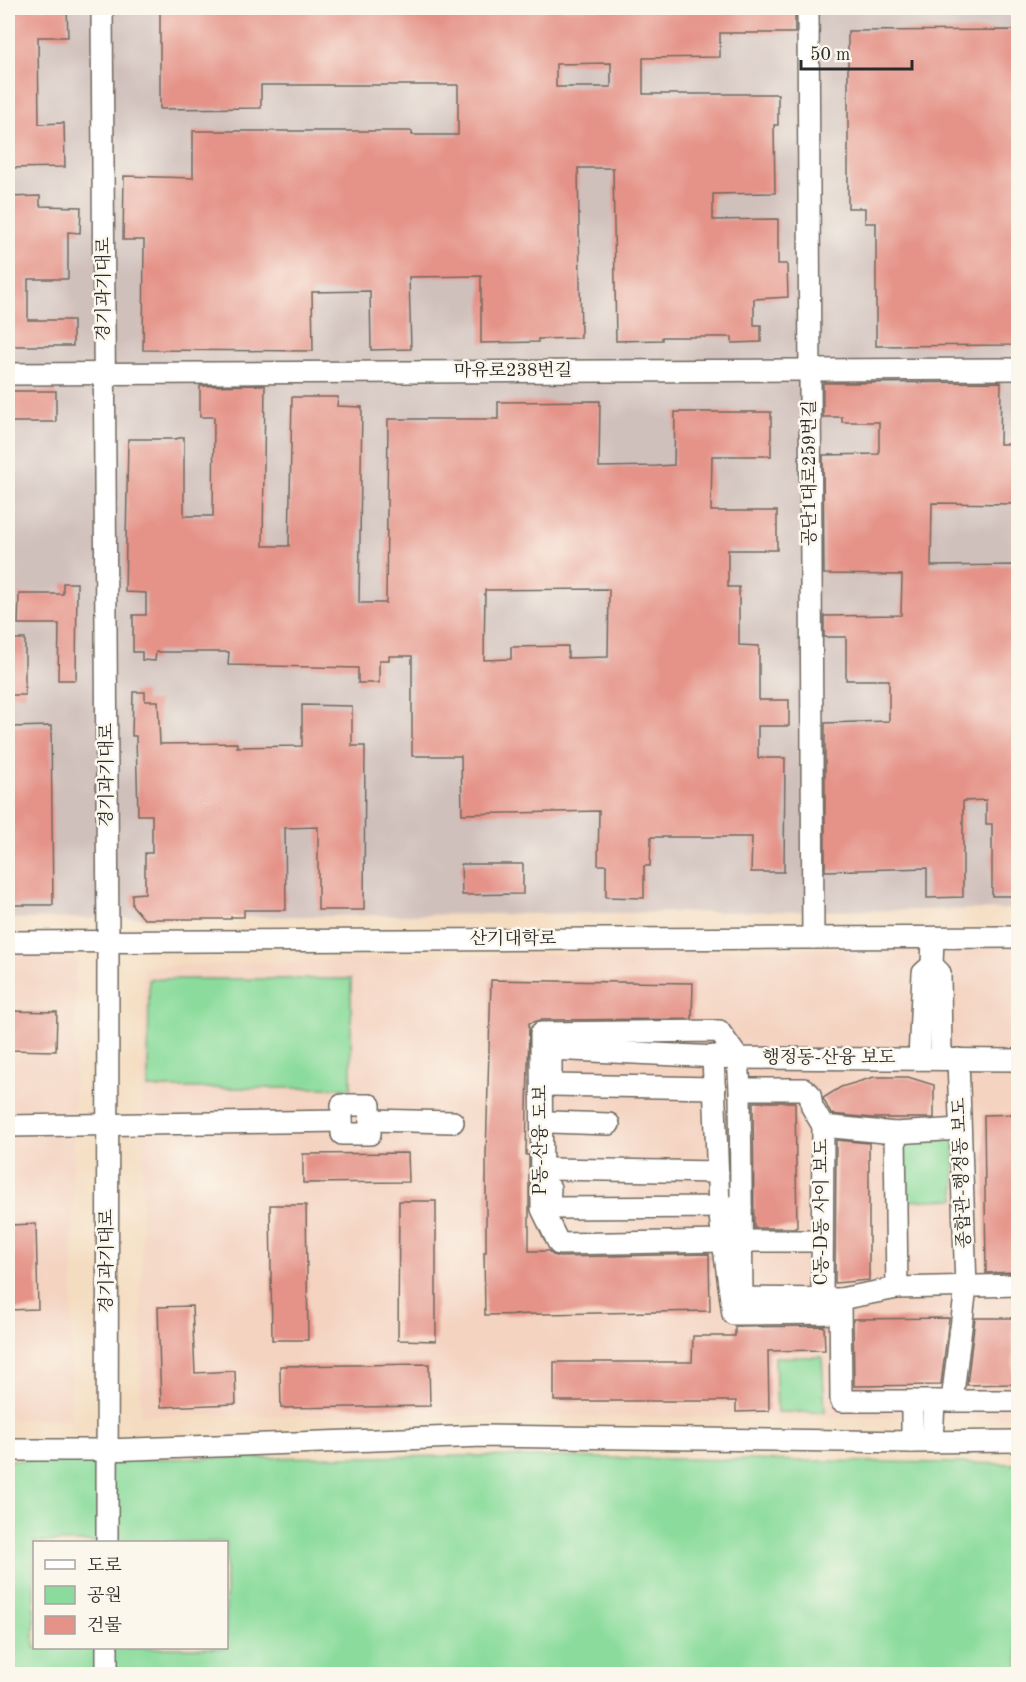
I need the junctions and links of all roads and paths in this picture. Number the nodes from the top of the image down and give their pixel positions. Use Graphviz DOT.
graph roads {
  1 [pos="102,8"];
  2 [pos="808,8"];
  3 [pos="1018,369"];
  4 [pos="810,370"];
  5 [pos="104,373"];
  6 [pos="8,374"];
  7 [pos="1018,937"];
  8 [pos="813,938"];
  9 [pos="933,938"];
  10 [pos="108,941"];
  11 [pos="8,942"];
  12 [pos="932,964"];
  13 [pos="713,1056"];
  14 [pos="738,1058"];
  15 [pos="919,1059"];
  16 [pos="950,1059"];
  17 [pos="1018,1060"];
  18 [pos="551,1085"];
  19 [pos="715,1088"];
  20 [pos="740,1089"];
  21 [pos="453,1122"];
  22 [pos="550,1122"];
  23 [pos="108,1124"];
  24 [pos="609,1124"];
  25 [pos="8,1126"];
  26 [pos="823,1126"];
  27 [pos="960,1129"];
  28 [pos="895,1133"];
  29 [pos="550,1169"];
  30 [pos="718,1172"];
  31 [pos="719,1208"];
  32 [pos="741,1208"];
  33 [pos="822,1241"];
  34 [pos="732,1242"];
  35 [pos="1018,1284"];
  36 [pos="966,1287"];
  37 [pos="897,1288"];
  38 [pos="834,1303"];
  39 [pos="912,1401"];
  40 [pos="943,1401"];
  41 [pos="1018,1401"];
  42 [pos="1018,1441"];
  43 [pos="922,1442"];
  44 [pos="8,1450"];
  45 [pos="107,1450"];
  46 [pos="107,1541"];
  47 [pos="107,1649"];
  48 [pos="107,1674"];
  1 -- 5 [label="street, 경기과기대로"];
  2 -- 4 [label="street, 공단1대로259번길"];
  3 -- 4 [label="street, 마유로238번길"];
  4 -- 5 [label="street, 마유로238번길"];
  4 -- 8 [label="street, 공단1대로259번길"];
  5 -- 6 [label="street, 마유로238번길"];
  5 -- 10 [label="street, 경기과기대로"];
  7 -- 9 [label="street, 산기대학로"];
  8 -- 9 [label="street, 산기대학로"];
  8 -- 10 [label="street, 산기대학로"];
  9 -- 12 [label="street"];
  10 -- 11 [label="street, 산기대학로"];
  10 -- 23 [label="street, 경기과기대로"];
  12 -- 15 [label="street"];
  12 -- 16 [label="street, 종합관-행정동 보도"];
  13 -- 14 [label="street, 행정동-산융 보도"];
  13 -- 18 [label="street, 행정동-산융 보도"];
  13 -- 19 [label="street"];
  14 -- 15 [label="street, 행정동-산융 보도"];
  14 -- 20 [label="street"];
  14 -- 34 [label="street, P동-산융 도보"];
  15 -- 16 [label="street, 행정동-산융 보도"];
  16 -- 17 [label="street, 행정동-산융 보도"];
  16 -- 27 [label="street, 종합관-행정동 보도"];
  18 -- 19 [label="street"];
  18 -- 22 [label="street"];
  19 -- 30 [label="street"];
  20 -- 26 [label="street"];
  20 -- 32 [label="street"];
  21 -- 23 [label="street"];
  22 -- 24 [label="street"];
  22 -- 29 [label="street"];
  23 -- 25 [label="street"];
  23 -- 45 [label="street, 경기과기대로"];
  26 -- 28 [label="street"];
  26 -- 33 [label="street, C동-D동 사이 보도"];
  27 -- 28 [label="street"];
  27 -- 36 [label="street, 종합관-행정동 보도"];
  28 -- 37 [label="street"];
  29 -- 30 [label="street"];
  29 -- 31 [label="street"];
  30 -- 31 [label="street"];
  31 -- 32 [label="street"];
  31 -- 34 [label="street"];
  32 -- 34 [label="street"];
  33 -- 34 [label="street"];
  33 -- 38 [label="street, C동-D동 사이 보도"];
  34 -- 38 [label="street"];
  35 -- 36 [label="street"];
  36 -- 37 [label="street"];
  36 -- 40 [label="street, 종합관-행정동 보도"];
  37 -- 38 [label="street"];
  38 -- 39 [label="street, C동-D동 사이 보도"];
  39 -- 40 [label="street"];
  39 -- 43 [label="street"];
  40 -- 41 [label="street"];
  40 -- 43 [label="street, 종합관-행정동 보도"];
  42 -- 43 [label="street"];
  43 -- 45 [label="street"];
  44 -- 45 [label="street"];
  45 -- 46 [label="street, 경기과기대로"];
  47 -- 48 [label="street"];
}
